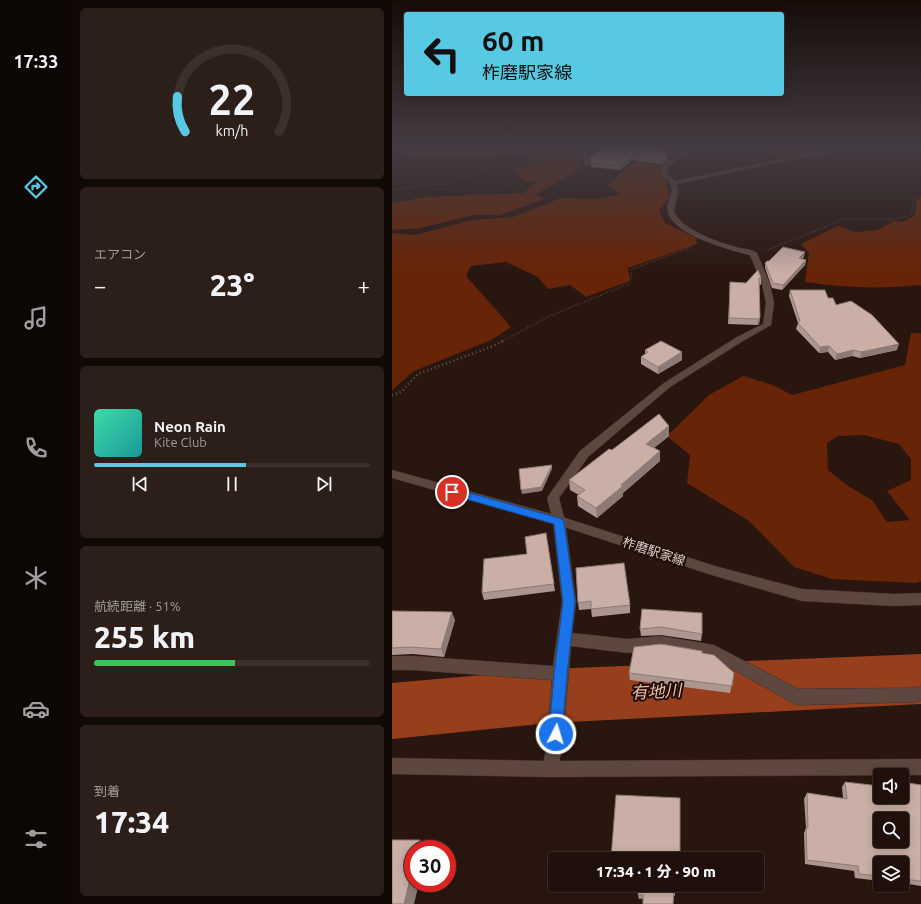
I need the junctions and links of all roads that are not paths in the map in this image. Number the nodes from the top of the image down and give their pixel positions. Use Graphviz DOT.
graph roads {
  1 [pos="675,189"];
  2 [pos="392,474"];
  3 [pos="559,522"];
  4 [pos="921,599"];
  5 [pos="565,639"];
  6 [pos="392,663"];
  7 [pos="560,674"];
  8 [pos="921,693"];
  9 [pos="392,766"];
  10 [pos="921,767"];
  11 [pos="550,769"];
  1 -- 3 [label="street"];
  2 -- 3 [label="street, 柞磨駅家線"];
  3 -- 4 [label="street, 柞磨駅家線"];
  3 -- 5 [label="street"];
  5 -- 7 [label="street"];
  5 -- 8 [label="street"];
  6 -- 7 [label="street"];
  7 -- 11 [label="street"];
  9 -- 11 [label="street"];
  10 -- 11 [label="street"];
}
